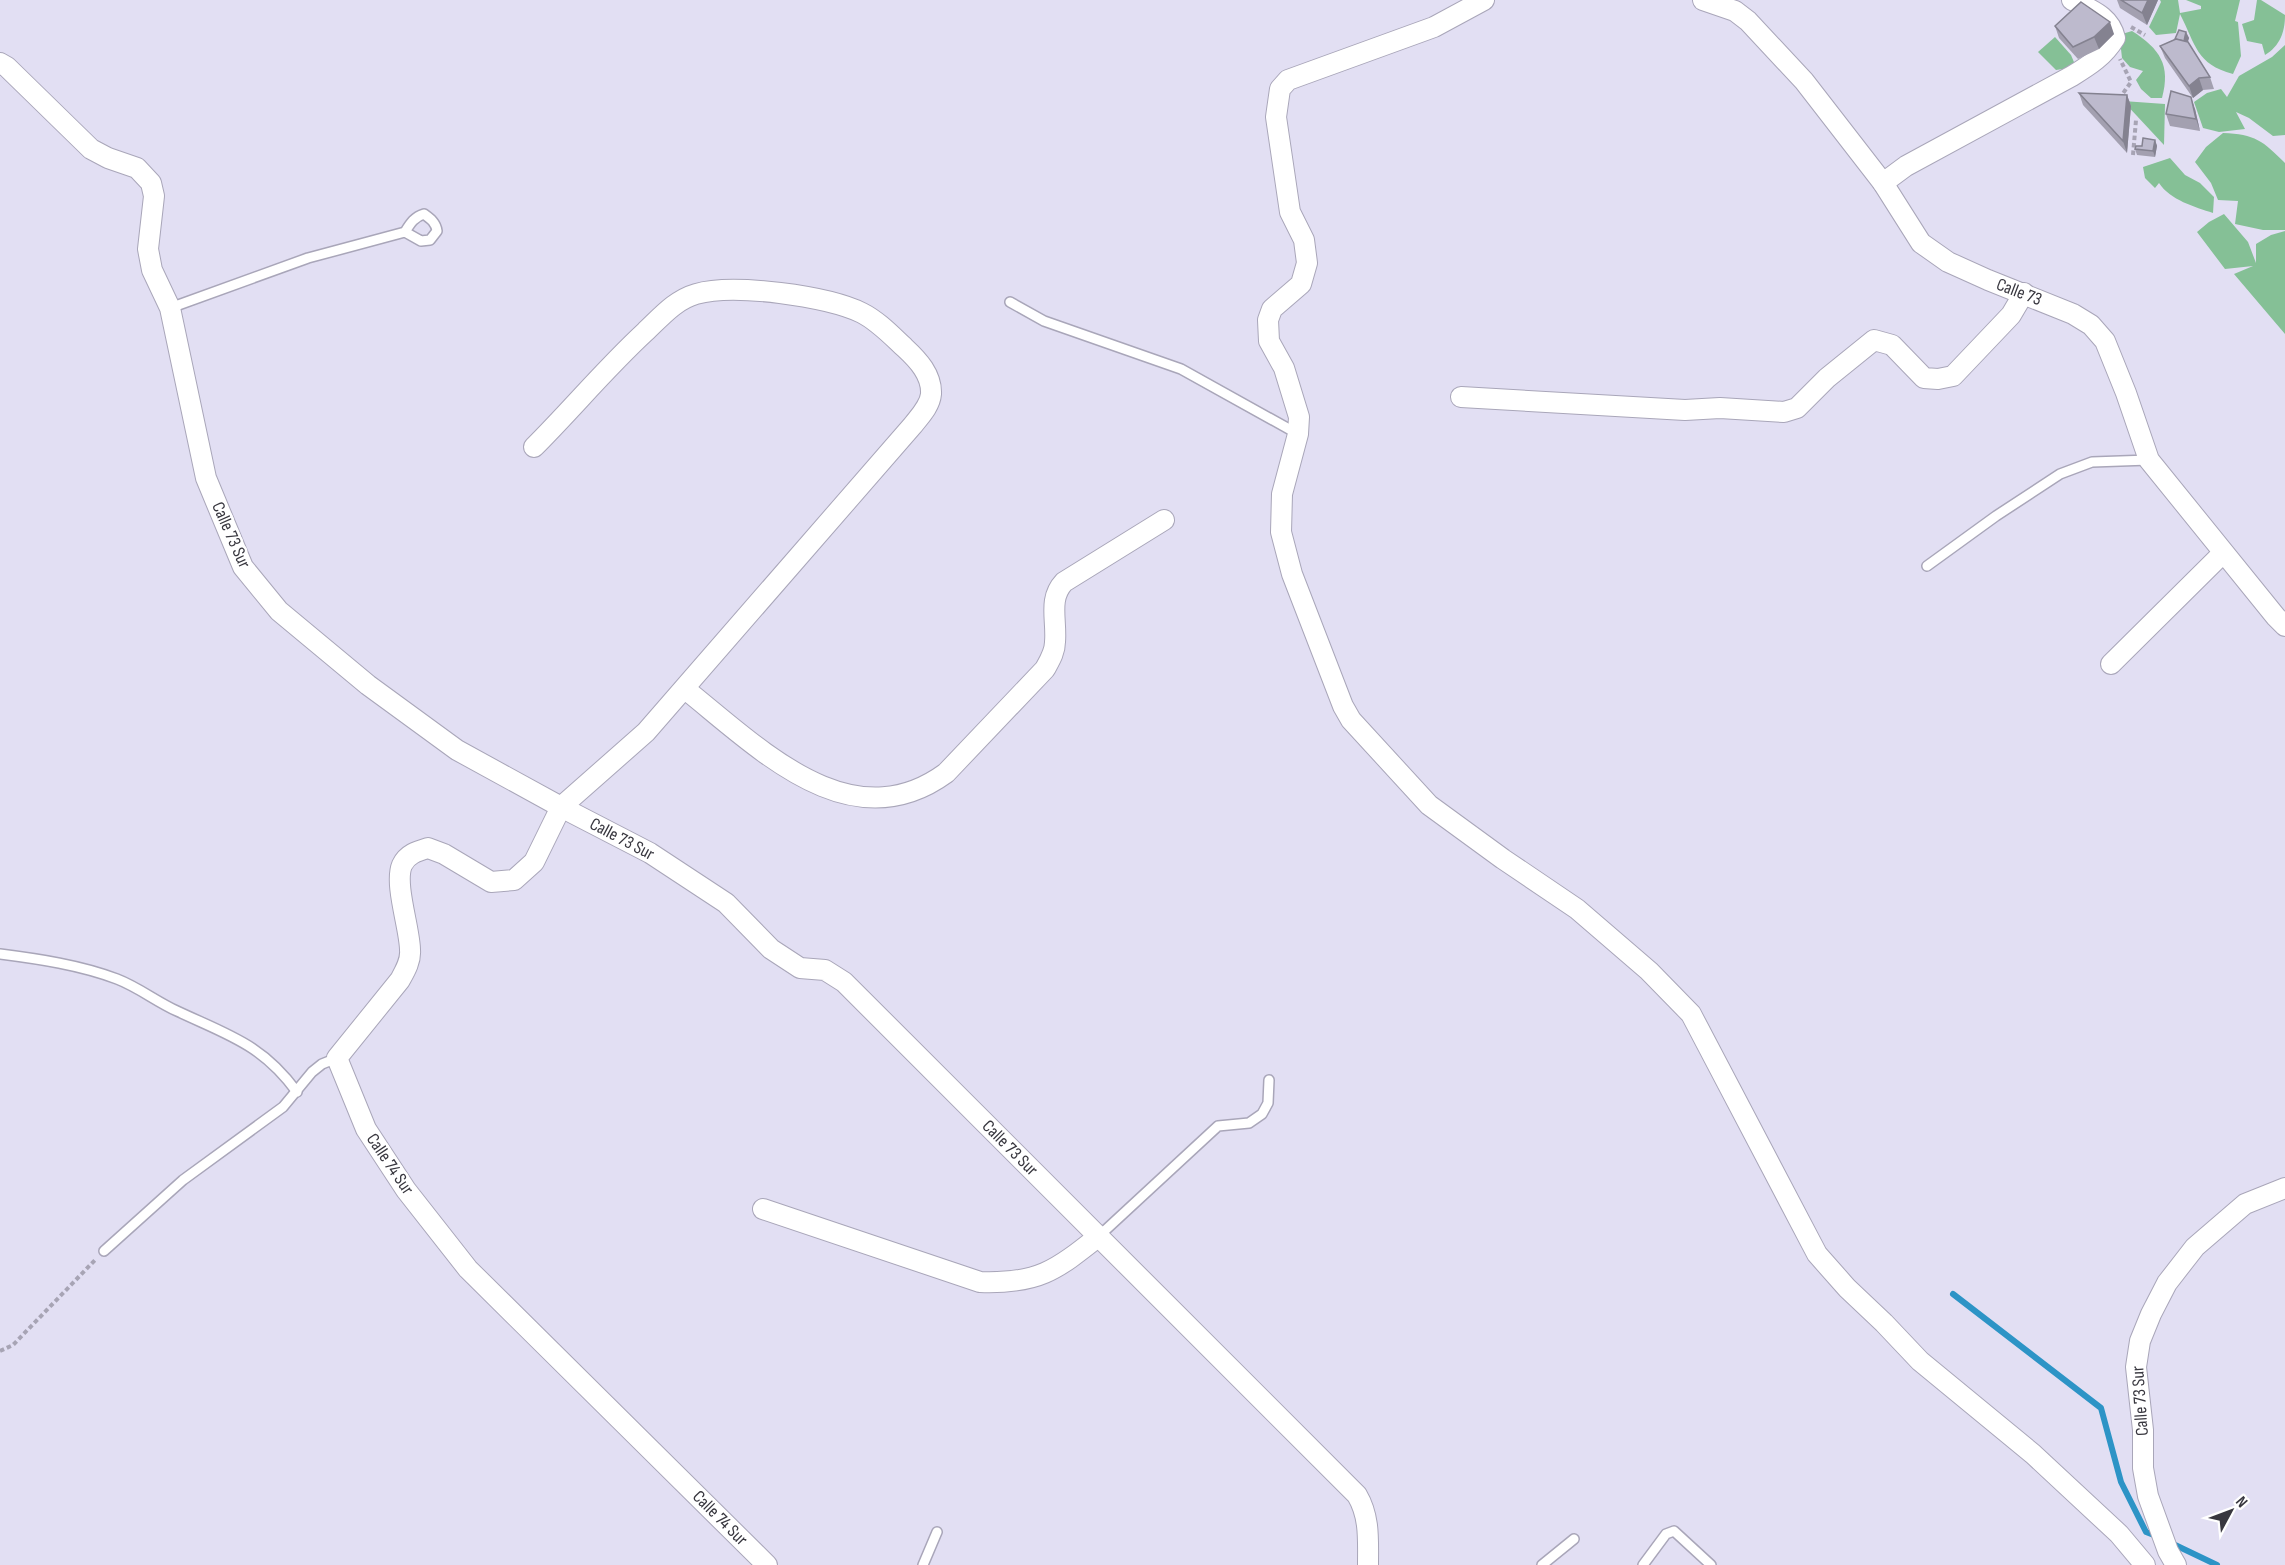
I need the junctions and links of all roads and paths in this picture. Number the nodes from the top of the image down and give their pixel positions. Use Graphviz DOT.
graph roads {
  1 [pos="1484,0"];
  2 [pos="1703,0"];
  3 [pos="2072,0"];
  4 [pos="2110,46"];
  5 [pos="0,63"];
  6 [pos="2116,104"];
  7 [pos="2136,120"];
  8 [pos="2133,155"];
  9 [pos="1883,183"];
  10 [pos="405,232"];
  11 [pos="2024,293"];
  12 [pos="1010,302"];
  13 [pos="170,308"];
  14 [pos="1461,397"];
  15 [pos="1298,434"];
  16 [pos="534,447"];
  17 [pos="2149,460"];
  18 [pos="1164,520"];
  19 [pos="2223,553"];
  20 [pos="1927,566"];
  21 [pos="2285,626"];
  22 [pos="2111,664"];
  23 [pos="685,689"];
  24 [pos="561,807"];
  25 [pos="0,954"];
  26 [pos="337,1058"];
  27 [pos="1269,1080"];
  28 [pos="297,1092"];
  29 [pos="2285,1188"];
  30 [pos="763,1209"];
  31 [pos="1099,1236"];
  32 [pos="104,1251"];
  33 [pos="0,1351"];
  34 [pos="937,1532"];
  35 [pos="1574,1539"];
  36 [pos="2172,1558"];
  37 [pos="767,1565"];
  38 [pos="923,1565"];
  39 [pos="1368,1565"];
  40 [pos="1542,1565"];
  41 [pos="1643,1565"];
  42 [pos="1711,1565"];
  43 [pos="2145,1565"];
  1 -- 15 [label="street"];
  2 -- 9 [label="street, Calle 73"];
  3 -- 4 [label="street"];
  4 -- 6 [label="path"];
  4 -- 9 [label="street"];
  5 -- 13 [label="street, Calle 73 Sur"];
  7 -- 8 [label="path"];
  9 -- 11 [label="street, Calle 73"];
  10 -- 13 [label="lane"];
  11 -- 14 [label="street"];
  11 -- 17 [label="street, Calle 73"];
  12 -- 15 [label="lane"];
  13 -- 24 [label="street, Calle 73 Sur"];
  15 -- 43 [label="street"];
  16 -- 23 [label="street"];
  17 -- 19 [label="street, Calle 73"];
  17 -- 20 [label="lane"];
  18 -- 23 [label="street"];
  19 -- 21 [label="street, Calle 73"];
  19 -- 22 [label="street"];
  23 -- 24 [label="street"];
  24 -- 26 [label="street"];
  24 -- 31 [label="street, Calle 73 Sur"];
  25 -- 28 [label="lane"];
  26 -- 28 [label="lane"];
  26 -- 37 [label="street, Calle 74 Sur"];
  27 -- 31 [label="lane"];
  28 -- 32 [label="lane"];
  29 -- 36 [label="street, Calle 73 Sur"];
  30 -- 31 [label="street"];
  31 -- 39 [label="street, Calle 73 Sur"];
  32 -- 33 [label="path"];
  34 -- 38 [label="lane"];
  35 -- 40 [label="lane"];
  41 -- 42 [label="lane"];
}
